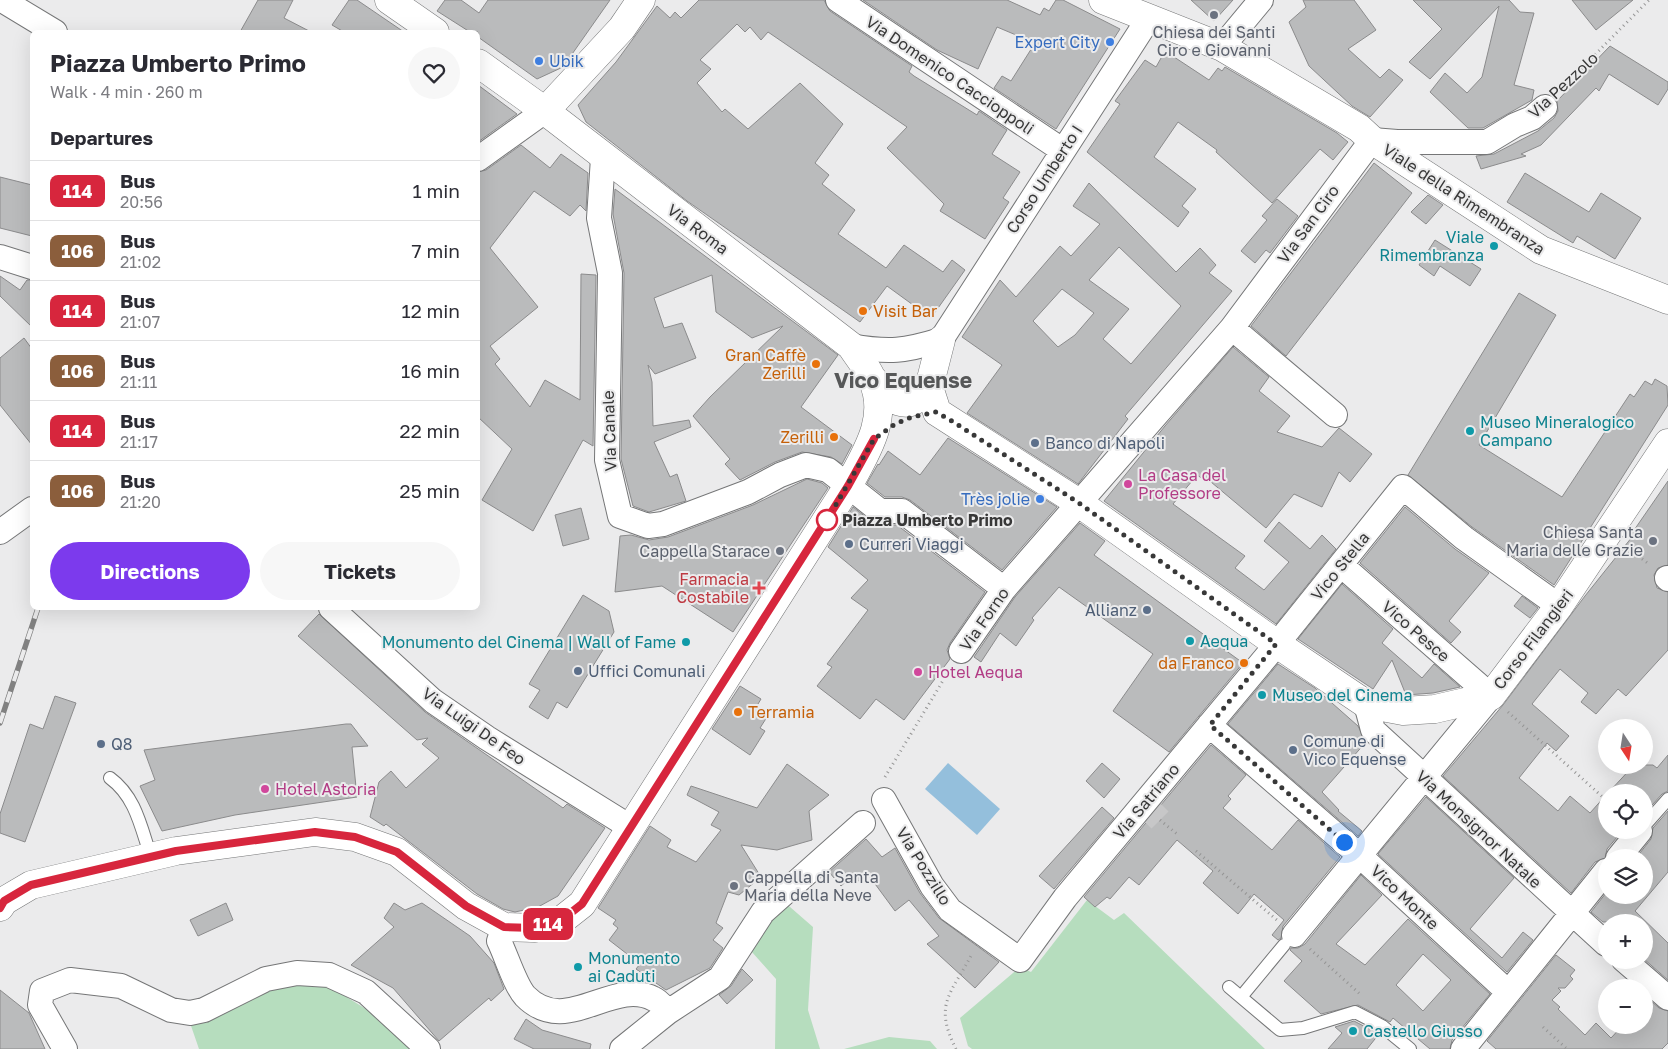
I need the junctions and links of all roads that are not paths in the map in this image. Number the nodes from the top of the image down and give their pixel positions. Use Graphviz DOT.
graph roads {
  1 [pos="2,0"];
  2 [pos="388,0"];
  3 [pos="641,0"];
  4 [pos="838,0"];
  5 [pos="1103,0"];
  6 [pos="1261,0"];
  7 [pos="1149,18"];
  8 [pos="52,30"];
  9 [pos="432,30"];
  10 [pos="1222,47"];
  11 [pos="480,64"];
  12 [pos="1545,106"];
  13 [pos="545,111"];
  14 [pos="1372,140"];
  15 [pos="1062,150"];
  16 [pos="480,158"];
  17 [pos="603,158"];
  18 [pos="0,257"];
  19 [pos="30,265"];
  20 [pos="1668,300"];
  21 [pos="1232,328"];
  22 [pos="941,340"];
  23 [pos="851,346"];
  24 [pos="871,377"];
  25 [pos="933,400"];
  26 [pos="1335,415"];
  27 [pos="874,439"];
  28 [pos="1668,443"];
  29 [pos="848,486"];
  30 [pos="1079,503"];
  31 [pos="30,510"];
  32 [pos="0,532"];
  33 [pos="1341,565"];
  34 [pos="1004,589"];
  35 [pos="1559,606"];
  36 [pos="333,610"];
  37 [pos="1276,644"];
  38 [pos="961,651"];
  39 [pos="1491,696"];
  40 [pos="1366,704"];
  41 [pos="1210,725"];
  42 [pos="110,778"];
  43 [pos="1424,778"];
  44 [pos="1668,799"];
  45 [pos="884,800"];
  46 [pos="1653,816"];
  47 [pos="863,823"];
  48 [pos="630,827"];
  49 [pos="1633,839"];
  50 [pos="1625,849"];
  51 [pos="1360,856"];
  52 [pos="151,857"];
  53 [pos="1598,881"];
  54 [pos="0,908"];
  55 [pos="1571,914"];
  56 [pos="504,927"];
  57 [pos="1598,937"];
  58 [pos="1290,939"];
  59 [pos="1020,960"];
  60 [pos="1634,969"];
  61 [pos="1229,987"];
  62 [pos="1508,992"];
  63 [pos="1241,997"];
  64 [pos="1668,998"];
  65 [pos="668,1012"];
  66 [pos="65,1049"];
  67 [pos="428,1049"];
  68 [pos="622,1049"];
  69 [pos="1410,1049"];
  70 [pos="1463,1049"];
  1 -- 8 [label="street"];
  2 -- 9 [label="street"];
  3 -- 13 [label="street"];
  4 -- 15 [label="street, Via Domenico Caccioppoli"];
  5 -- 7 [label="street"];
  6 -- 10 [label="street"];
  7 -- 10 [label="street"];
  7 -- 15 [label="street, Corso Umberto I"];
  10 -- 14 [label="street"];
  11 -- 13 [label="street, Via Roma"];
  12 -- 14 [label="street, Via Pezzolo"];
  13 -- 16 [label="street"];
  13 -- 17 [label="street, Via Roma"];
  14 -- 20 [label="street, Viale della Rimembranza"];
  14 -- 21 [label="street, Via San Ciro"];
  15 -- 22 [label="street, Corso Umberto I"];
  17 -- 23 [label="street, Via Roma"];
  17 -- 29 [label="street, Via Canale"];
  18 -- 19 [label="street"];
  21 -- 26 [label="street"];
  21 -- 30 [label="street, Via San Ciro"];
  22 -- 23 [label="street"];
  22 -- 25 [label="street"];
  23 -- 24 [label="street"];
  24 -- 25 [label="street"];
  24 -- 27 [label="street"];
  25 -- 27 [label="street"];
  25 -- 30 [label="street, Corso Filangieri"];
  27 -- 29 [label="street"];
  28 -- 35 [label="street, Corso Filangieri"];
  29 -- 34 [label="street"];
  29 -- 48 [label="street"];
  30 -- 34 [label="street, Via Forno"];
  30 -- 37 [label="street, Corso Filangieri"];
  31 -- 32 [label="street"];
  33 -- 35 [label="street, Vico Stella"];
  33 -- 37 [label="street, Vico Stella"];
  33 -- 39 [label="street, Vico Pesce"];
  34 -- 38 [label="street, Via Forno"];
  35 -- 39 [label="street, Corso Filangieri"];
  36 -- 48 [label="street, Via Luigi De Feo"];
  37 -- 40 [label="street, Corso Filangieri"];
  37 -- 41 [label="street, Via Satriano"];
  39 -- 40 [label="street, Corso Filangieri"];
  39 -- 43 [label="street"];
  40 -- 43 [label="street, Via Monsignor Natale"];
  41 -- 51 [label="street, Vico Monte"];
  41 -- 59 [label="street, Via Satriano"];
  42 -- 52 [label="lane"];
  43 -- 51 [label="street"];
  43 -- 55 [label="street, Via Monsignor Natale"];
  44 -- 46 [label="lane"];
  45 -- 59 [label="street, Via Pozzillo"];
  47 -- 65 [label="street"];
  48 -- 56 [label="street"];
  49 -- 50 [label="street"];
  51 -- 58 [label="street"];
  51 -- 62 [label="street, Vico Monte"];
  52 -- 54 [label="street"];
  52 -- 56 [label="street"];
  53 -- 55 [label="street"];
  55 -- 57 [label="street, Via Monsignor Natale"];
  55 -- 62 [label="street"];
  56 -- 65 [label="street"];
  58 -- 63 [label="lane"];
  60 -- 64 [label="street"];
  61 -- 63 [label="lane"];
  62 -- 70 [label="street"];
  63 -- 69 [label="lane"];
  65 -- 68 [label="street"];
  66 -- 67 [label="street"];
}
